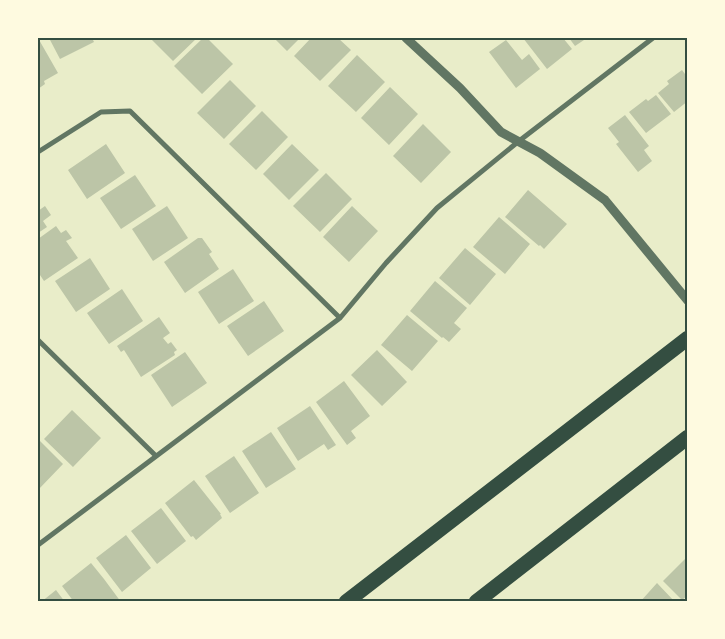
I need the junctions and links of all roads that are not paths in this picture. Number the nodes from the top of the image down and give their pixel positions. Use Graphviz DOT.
graph roads {
  1 [pos="406,38"];
  2 [pos="653,38"];
  3 [pos="519,141"];
  4 [pos="38,152"];
  5 [pos="688,301"];
  6 [pos="340,318"];
  7 [pos="688,338"];
  8 [pos="38,340"];
  9 [pos="688,437"];
  10 [pos="155,456"];
  11 [pos="38,545"];
  12 [pos="346,602"];
  13 [pos="476,602"];
  1 -- 3 [label="street"];
  2 -- 3 [label="street"];
  3 -- 5 [label="street"];
  3 -- 6 [label="street"];
  4 -- 6 [label="street"];
  6 -- 10 [label="street"];
  7 -- 12 [label="highway"];
  8 -- 10 [label="street"];
  9 -- 13 [label="highway"];
  10 -- 11 [label="street"];
}
